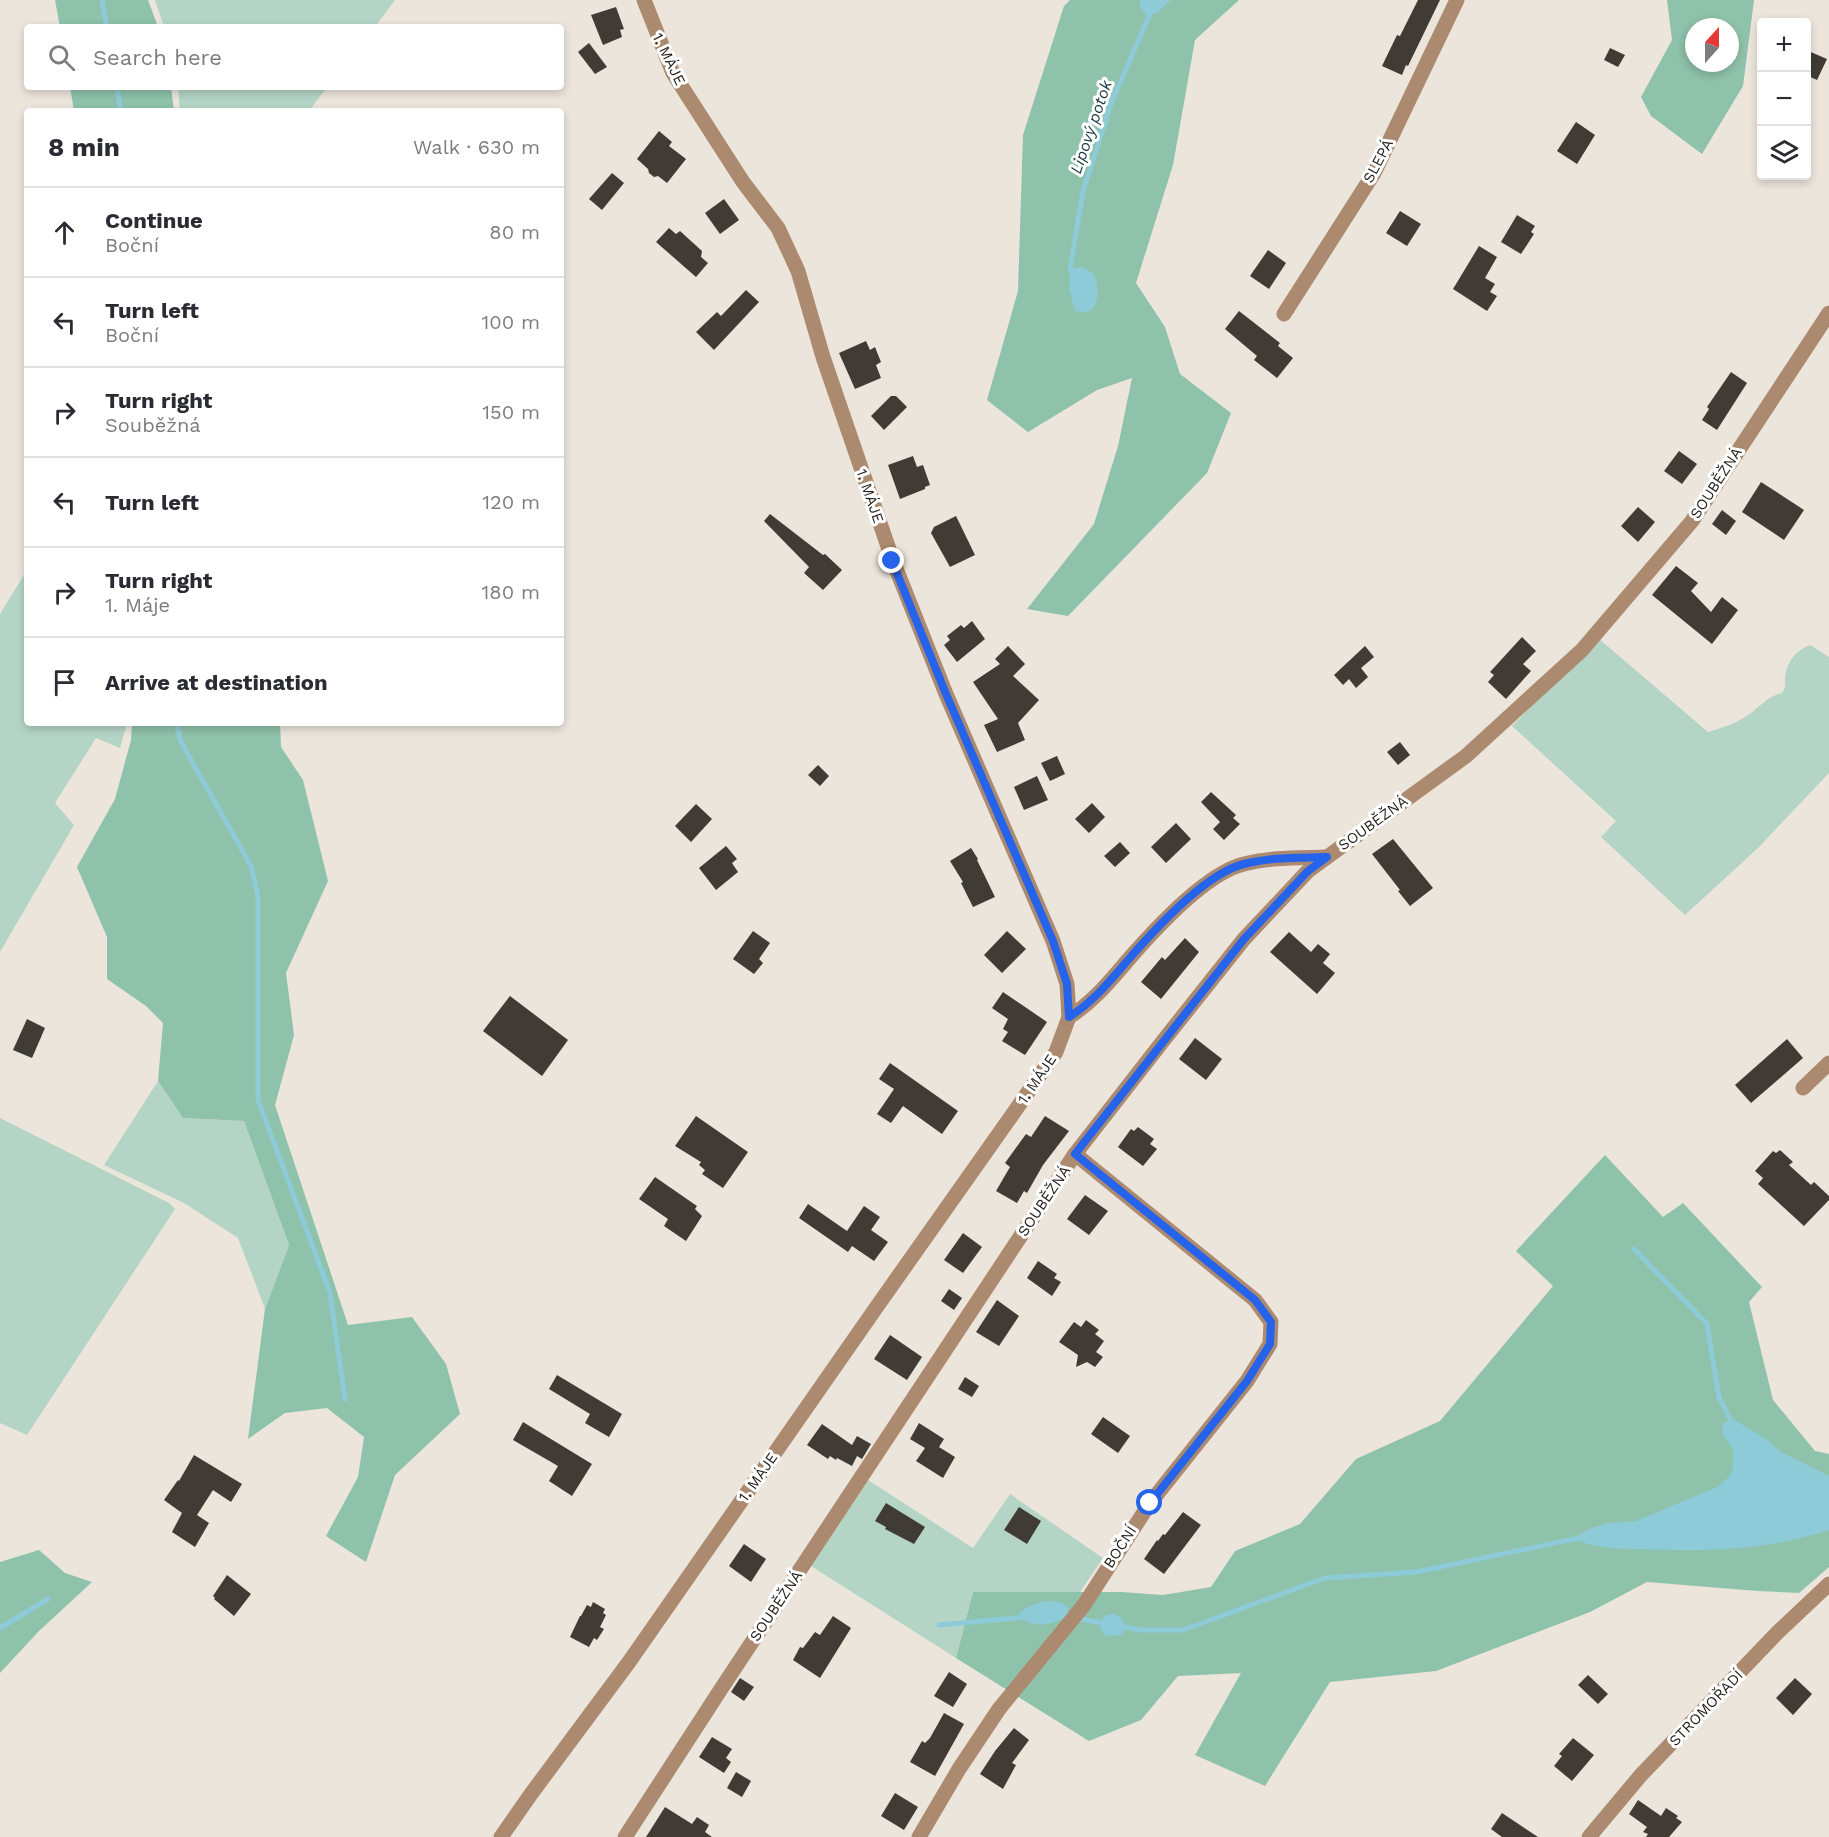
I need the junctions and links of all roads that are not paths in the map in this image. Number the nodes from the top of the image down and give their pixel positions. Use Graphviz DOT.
graph roads {
  1 [pos="644,0"];
  2 [pos="1457,0"];
  3 [pos="1829,313"];
  4 [pos="1284,314"];
  5 [pos="1327,857"];
  6 [pos="1069,1017"];
  7 [pos="1829,1063"];
  8 [pos="1803,1088"];
  9 [pos="1075,1154"];
  10 [pos="1829,1584"];
  11 [pos="501,1837"];
  12 [pos="625,1837"];
  13 [pos="919,1837"];
  14 [pos="1589,1837"];
  1 -- 6 [label="street, 1. MÁJE"];
  2 -- 4 [label="street, SLEPÁ"];
  3 -- 5 [label="street, SOUBĚŽNÁ"];
  5 -- 6 [label="street"];
  5 -- 9 [label="street, SOUBĚŽNÁ"];
  6 -- 11 [label="street, 1. MÁJE"];
  7 -- 8 [label="street"];
  9 -- 12 [label="street, SOUBĚŽNÁ"];
  9 -- 13 [label="street, BOČNÍ"];
  10 -- 14 [label="street, STROMOŘADÍ"];
}
